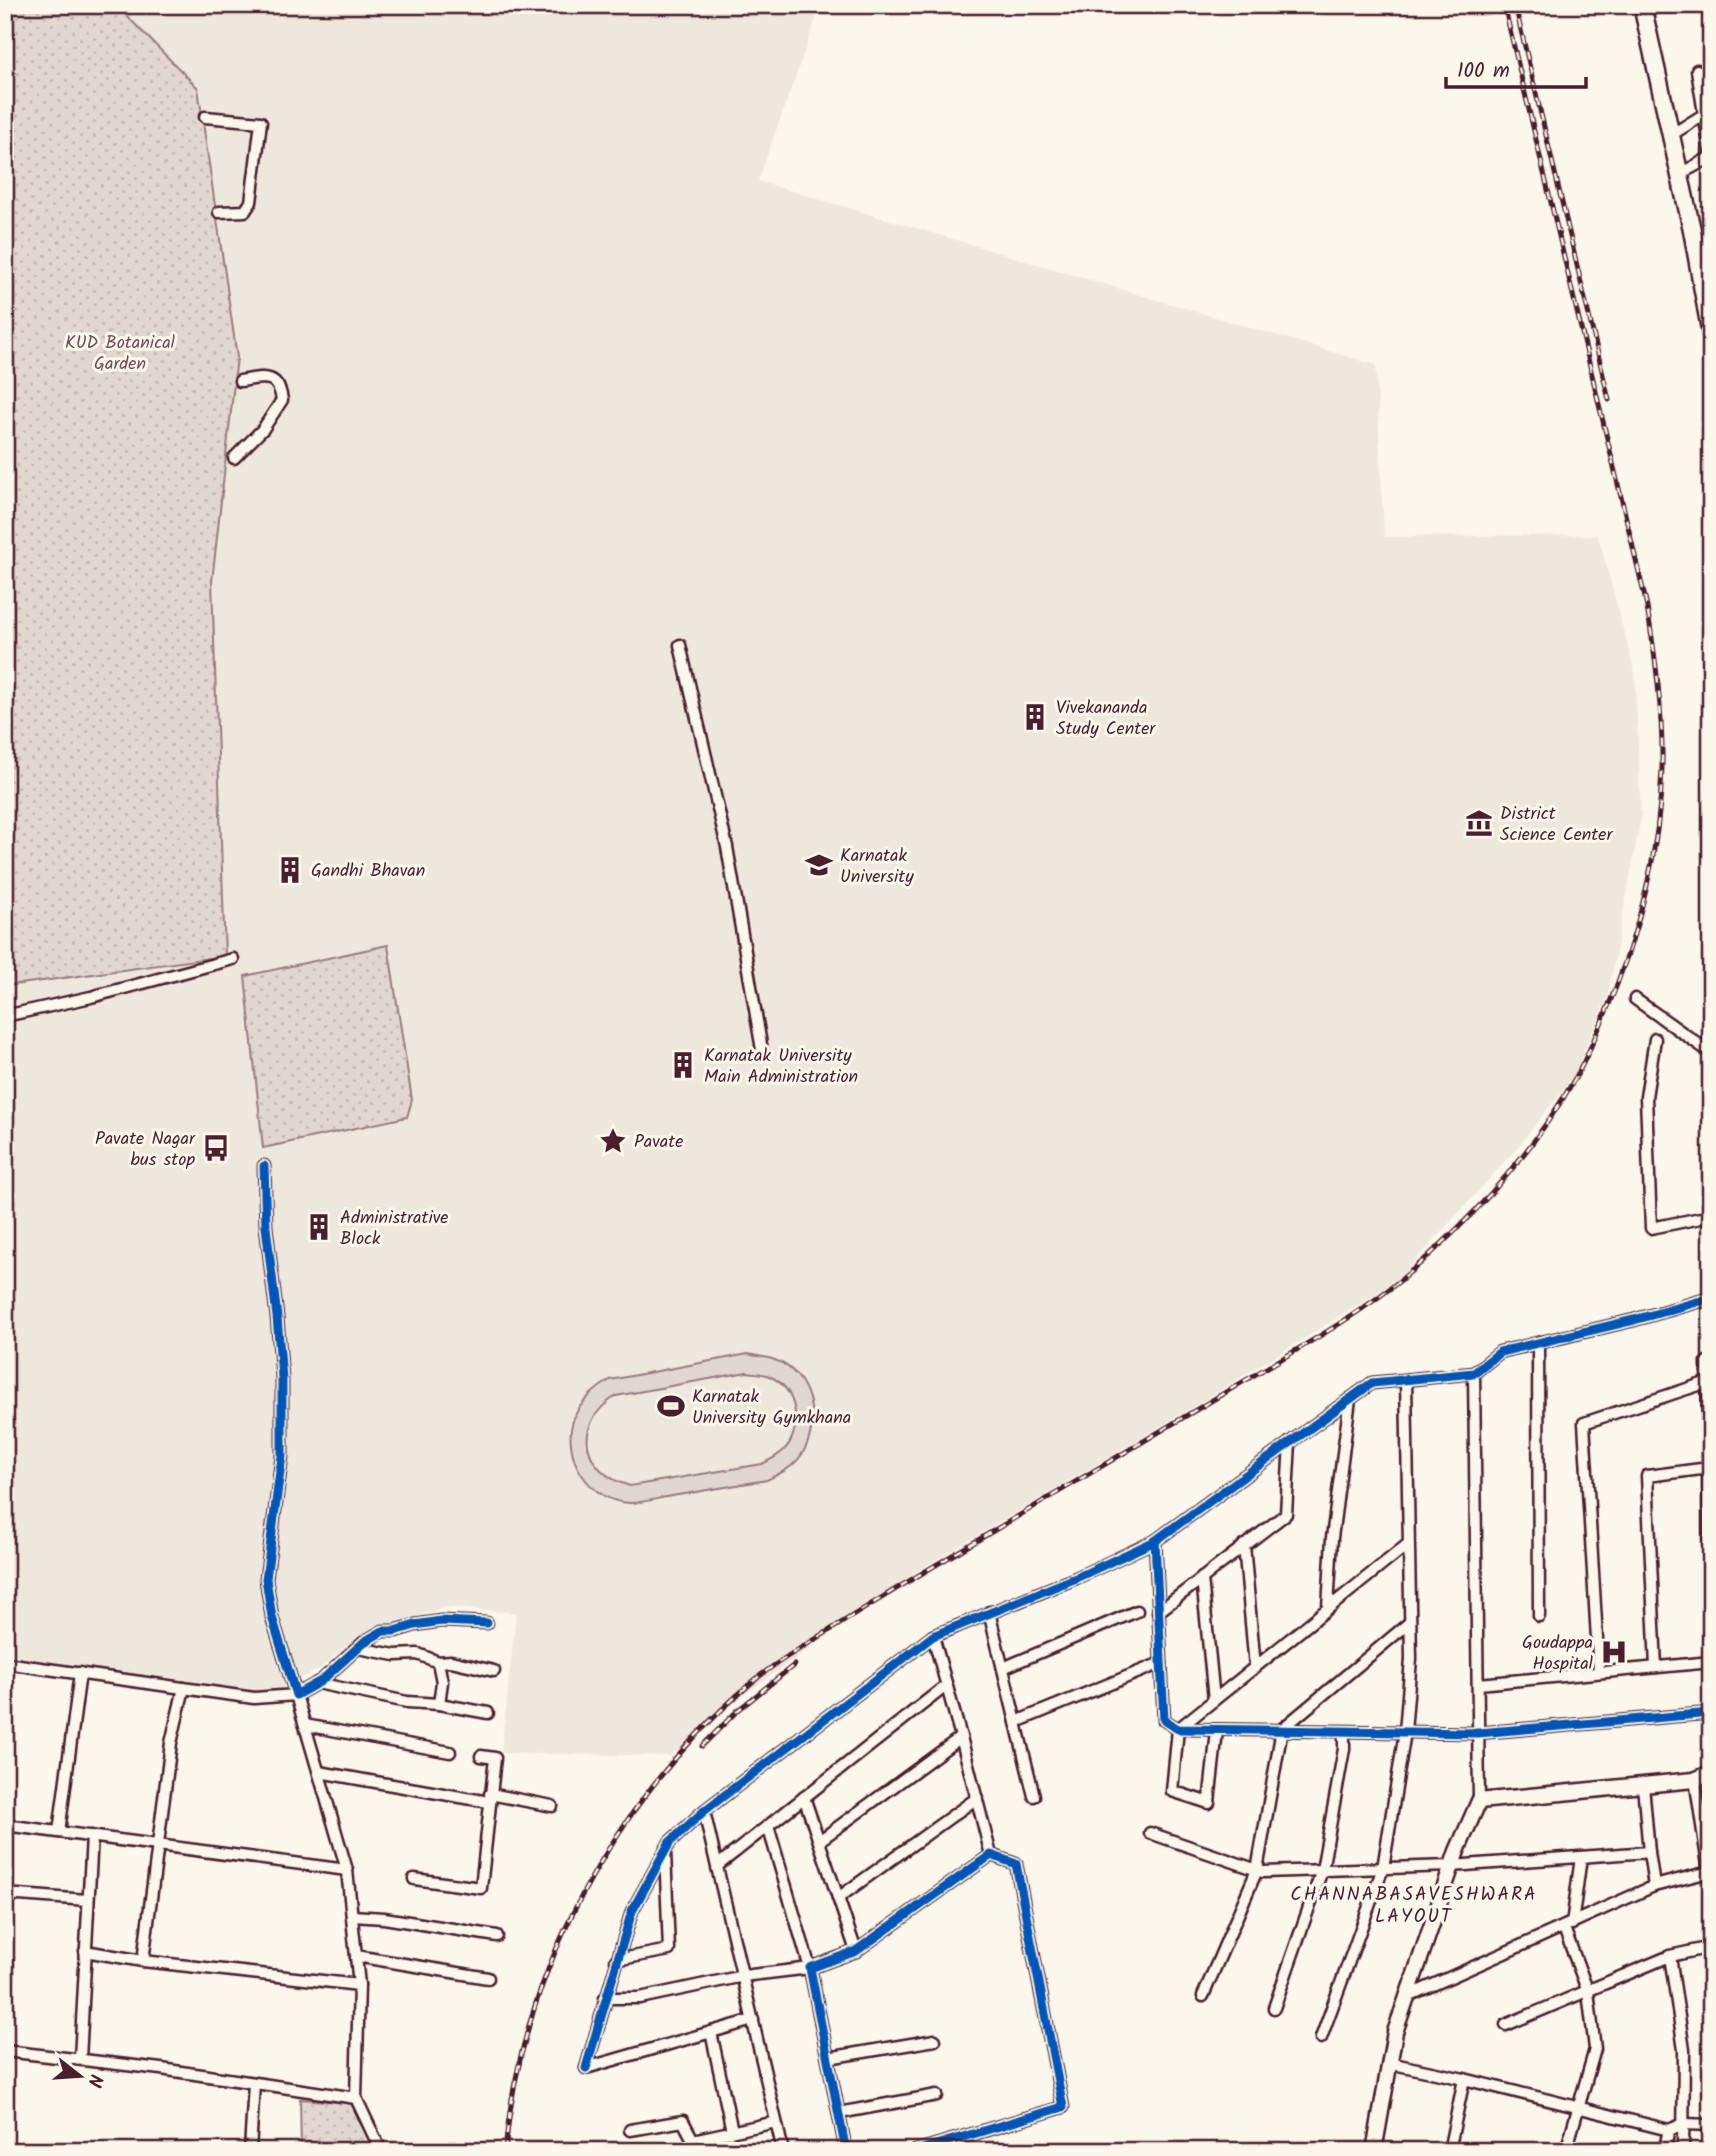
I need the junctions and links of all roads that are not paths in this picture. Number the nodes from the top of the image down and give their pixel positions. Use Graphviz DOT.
graph roads {
  1 [pos="1647,7"];
  2 [pos="1697,70"];
  3 [pos="1707,113"];
  4 [pos="205,117"];
  5 [pos="1671,135"];
  6 [pos="1711,157"];
  7 [pos="1679,174"];
  8 [pos="219,212"];
  9 [pos="1709,317"];
  10 [pos="1711,335"];
  11 [pos="240,381"];
  12 [pos="234,458"];
  13 [pos="680,645"];
  14 [pos="233,959"];
  15 [pos="1635,999"];
  16 [pos="5,1016"];
  17 [pos="1655,1039"];
  18 [pos="762,1050"];
  19 [pos="1711,1053"];
  20 [pos="264,1166"];
  21 [pos="1711,1216"];
  22 [pos="1711,1298"];
  23 [pos="1538,1343"];
  24 [pos="1711,1360"];
  25 [pos="1474,1373"];
  26 [pos="1406,1380"];
  27 [pos="1708,1382"];
  28 [pos="1350,1399"];
  29 [pos="1290,1442"];
  30 [pos="1709,1468"];
  31 [pos="1155,1541"];
  32 [pos="1244,1545"];
  33 [pos="1407,1545"];
  34 [pos="1202,1578"];
  35 [pos="1328,1608"];
  36 [pos="1137,1611"];
  37 [pos="989,1612"];
  38 [pos="1158,1612"];
  39 [pos="1539,1616"];
  40 [pos="487,1623"];
  41 [pos="1409,1623"];
  42 [pos="933,1636"];
  43 [pos="1711,1636"];
  44 [pos="359,1648"];
  45 [pos="438,1662"];
  46 [pos="1711,1662"];
  47 [pos="5,1663"];
  48 [pos="1161,1664"];
  49 [pos="1255,1667"];
  50 [pos="1656,1667"];
  51 [pos="1003,1668"];
  52 [pos="494,1671"];
  53 [pos="1599,1672"];
  54 [pos="80,1673"];
  55 [pos="317,1683"];
  56 [pos="1479,1684"];
  57 [pos="947,1685"];
  58 [pos="184,1688"];
  59 [pos="296,1695"];
  60 [pos="1214,1700"];
  61 [pos="439,1704"];
  62 [pos="488,1713"];
  63 [pos="1711,1713"];
  64 [pos="1016,1722"];
  65 [pos="305,1725"];
  66 [pos="1178,1729"];
  67 [pos="1282,1729"];
  68 [pos="1217,1731"];
  69 [pos="1345,1732"];
  70 [pos="1405,1732"];
  71 [pos="1478,1733"];
  72 [pos="961,1737"];
  73 [pos="450,1752"];
  74 [pos="481,1756"];
  75 [pos="319,1772"];
  76 [pos="1711,1773"];
  77 [pos="1695,1779"];
  78 [pos="1643,1785"];
  79 [pos="1034,1796"];
  80 [pos="804,1797"];
  81 [pos="490,1798"];
  82 [pos="976,1798"];
  83 [pos="1479,1801"];
  84 [pos="552,1806"];
  85 [pos="704,1811"];
  86 [pos="5,1825"];
  87 [pos="768,1826"];
  88 [pos="59,1832"];
  89 [pos="1150,1833"];
  90 [pos="92,1836"];
  91 [pos="819,1842"];
  92 [pos="157,1844"];
  93 [pos="666,1850"];
  94 [pos="1648,1852"];
  95 [pos="991,1855"];
  96 [pos="1581,1857"];
  97 [pos="717,1866"];
  98 [pos="1451,1866"];
  99 [pos="1383,1868"];
  100 [pos="347,1870"];
  101 [pos="1257,1870"];
  102 [pos="1322,1870"];
  103 [pos="414,1879"];
  104 [pos="1654,1886"];
  105 [pos="5,1894"];
  106 [pos="838,1898"];
  107 [pos="88,1900"];
  108 [pos="352,1916"];
  109 [pos="1567,1926"];
  110 [pos="497,1936"];
  111 [pos="1711,1947"];
  112 [pos="85,1951"];
  113 [pos="856,1951"];
  114 [pos="356,1956"];
  115 [pos="1670,1956"];
  116 [pos="616,1960"];
  117 [pos="143,1961"];
  118 [pos="810,1968"];
  119 [pos="743,1976"];
  120 [pos="488,1978"];
  121 [pos="359,1985"];
  122 [pos="1588,1992"];
  123 [pos="1203,1996"];
  124 [pos="606,1997"];
  125 [pos="1406,1997"];
  126 [pos="1274,2008"];
  127 [pos="753,2021"];
  128 [pos="1506,2025"];
  129 [pos="711,2032"];
  130 [pos="1321,2038"];
  131 [pos="935,2040"];
  132 [pos="5,2051"];
  133 [pos="828,2058"];
  134 [pos="80,2059"];
  135 [pos="1389,2063"];
  136 [pos="1464,2078"];
  137 [pos="254,2083"];
  138 [pos="937,2095"];
  139 [pos="356,2098"];
  140 [pos="1578,2107"];
  141 [pos="839,2113"];
  142 [pos="776,2122"];
  143 [pos="1684,2124"];
  144 [pos="1711,2125"];
  145 [pos="630,2130"];
  146 [pos="1669,2130"];
  147 [pos="732,2132"];
  148 [pos="250,2151"];
  149 [pos="381,2151"];
  150 [pos="783,2151"];
  151 [pos="846,2151"];
  152 [pos="916,2151"];
  153 [pos="1374,2151"];
  154 [pos="1449,2151"];
  155 [pos="1566,2151"];
  156 [pos="1664,2151"];
  157 [pos="1683,2151"];
  1 -- 5 [label="main road"];
  2 -- 3 [label="street"];
  3 -- 5 [label="street"];
  3 -- 6 [label="street"];
  4 -- 8 [label="street"];
  5 -- 7 [label="main road"];
  6 -- 7 [label="street"];
  7 -- 9 [label="main road"];
  9 -- 10 [label="main road"];
  11 -- 12 [label="street"];
  13 -- 18 [label="street"];
  14 -- 16 [label="street"];
  15 -- 19 [label="street"];
  17 -- 21 [label="street"];
  20 -- 59 [label="street"];
  22 -- 23 [label="street"];
  23 -- 25 [label="street"];
  23 -- 39 [label="street"];
  24 -- 27 [label="street"];
  25 -- 26 [label="street"];
  25 -- 56 [label="street"];
  26 -- 28 [label="street"];
  26 -- 33 [label="street"];
  27 -- 30 [label="street"];
  27 -- 53 [label="street"];
  28 -- 29 [label="street"];
  28 -- 35 [label="street"];
  29 -- 31 [label="street"];
  29 -- 32 [label="street"];
  30 -- 43 [label="street"];
  30 -- 50 [label="street"];
  31 -- 37 [label="street"];
  31 -- 38 [label="street"];
  32 -- 34 [label="street"];
  32 -- 49 [label="street"];
  33 -- 35 [label="street"];
  33 -- 41 [label="street"];
  34 -- 38 [label="street"];
  34 -- 60 [label="street"];
  35 -- 49 [label="street"];
  36 -- 51 [label="street"];
  37 -- 42 [label="street"];
  37 -- 51 [label="street"];
  38 -- 48 [label="street"];
  40 -- 44 [label="street"];
  41 -- 67 [label="street"];
  41 -- 70 [label="street"];
  42 -- 57 [label="street"];
  42 -- 85 [label="street"];
  44 -- 45 [label="street"];
  44 -- 55 [label="street"];
  45 -- 52 [label="street"];
  45 -- 61 [label="street"];
  46 -- 50 [label="street"];
  47 -- 54 [label="street"];
  48 -- 64 [label="street"];
  48 -- 66 [label="street"];
  49 -- 60 [label="street"];
  50 -- 53 [label="street"];
  51 -- 64 [label="street"];
  53 -- 56 [label="street"];
  54 -- 58 [label="street"];
  54 -- 88 [label="street"];
  55 -- 59 [label="street"];
  55 -- 61 [label="street"];
  56 -- 71 [label="street"];
  57 -- 72 [label="street"];
  57 -- 80 [label="street"];
  58 -- 59 [label="street"];
  58 -- 92 [label="street"];
  59 -- 65 [label="street"];
  60 -- 66 [label="street"];
  61 -- 62 [label="street"];
  63 -- 71 [label="street"];
  64 -- 79 [label="street"];
  65 -- 73 [label="street"];
  65 -- 75 [label="street"];
  66 -- 68 [label="street"];
  66 -- 68 [label="street"];
  67 -- 68 [label="street"];
  67 -- 69 [label="street"];
  67 -- 101 [label="street"];
  69 -- 70 [label="street"];
  69 -- 102 [label="street"];
  70 -- 71 [label="street"];
  70 -- 99 [label="street"];
  71 -- 83 [label="street"];
  72 -- 82 [label="street"];
  72 -- 91 [label="street"];
  74 -- 81 [label="street"];
  75 -- 81 [label="street"];
  75 -- 100 [label="street"];
  76 -- 77 [label="street"];
  77 -- 78 [label="street"];
  77 -- 104 [label="street"];
  78 -- 83 [label="street"];
  78 -- 94 [label="street"];
  80 -- 87 [label="street"];
  80 -- 91 [label="street"];
  81 -- 84 [label="street"];
  81 -- 103 [label="street"];
  82 -- 95 [label="street"];
  82 -- 106 [label="street"];
  83 -- 98 [label="street"];
  85 -- 93 [label="street"];
  85 -- 97 [label="street"];
  86 -- 88 [label="street"];
  87 -- 97 [label="street"];
  87 -- 118 [label="street"];
  88 -- 90 [label="street"];
  89 -- 101 [label="street"];
  90 -- 92 [label="street"];
  90 -- 107 [label="street"];
  91 -- 106 [label="street"];
  92 -- 100 [label="street"];
  92 -- 117 [label="street"];
  93 -- 116 [label="street"];
  93 -- 116 [label="street"];
  94 -- 96 [label="street"];
  94 -- 104 [label="street"];
  95 -- 113 [label="street"];
  95 -- 152 [label="street"];
  96 -- 98 [label="street"];
  96 -- 109 [label="street"];
  97 -- 119 [label="street"];
  98 -- 99 [label="street"];
  98 -- 125 [label="street"];
  99 -- 102 [label="street"];
  99 -- 130 [label="street"];
  100 -- 108 [label="street"];
  101 -- 102 [label="street"];
  101 -- 123 [label="street"];
  102 -- 126 [label="street"];
  104 -- 109 [label="street"];
  105 -- 107 [label="street"];
  106 -- 113 [label="street"];
  107 -- 112 [label="street"];
  108 -- 110 [label="street"];
  108 -- 114 [label="street"];
  109 -- 122 [label="street"];
  109 -- 125 [label="street"];
  111 -- 115 [label="street"];
  112 -- 117 [label="street"];
  112 -- 134 [label="street"];
  113 -- 118 [label="street"];
  114 -- 120 [label="street"];
  114 -- 121 [label="street"];
  115 -- 122 [label="street"];
  115 -- 143 [label="street"];
  116 -- 124 [label="street"];
  117 -- 121 [label="street"];
  118 -- 119 [label="street"];
  118 -- 133 [label="street"];
  119 -- 124 [label="street"];
  119 -- 127 [label="street"];
  121 -- 139 [label="street"];
  122 -- 128 [label="street"];
  122 -- 140 [label="street"];
  124 -- 129 [label="street"];
  125 -- 135 [label="street"];
  127 -- 129 [label="street"];
  127 -- 142 [label="street"];
  129 -- 147 [label="street"];
  131 -- 133 [label="street"];
  132 -- 134 [label="street"];
  133 -- 141 [label="street"];
  134 -- 137 [label="street"];
  135 -- 136 [label="street"];
  135 -- 153 [label="street"];
  136 -- 140 [label="street"];
  136 -- 154 [label="street"];
  137 -- 139 [label="street"];
  137 -- 148 [label="street"];
  138 -- 141 [label="street"];
  139 -- 149 [label="street"];
  140 -- 146 [label="street"];
  140 -- 155 [label="street"];
  141 -- 151 [label="street"];
  142 -- 147 [label="street"];
  142 -- 150 [label="street"];
  143 -- 144 [label="street"];
  143 -- 146 [label="street"];
  143 -- 157 [label="street"];
  145 -- 147 [label="street"];
  146 -- 156 [label="street"];
}
